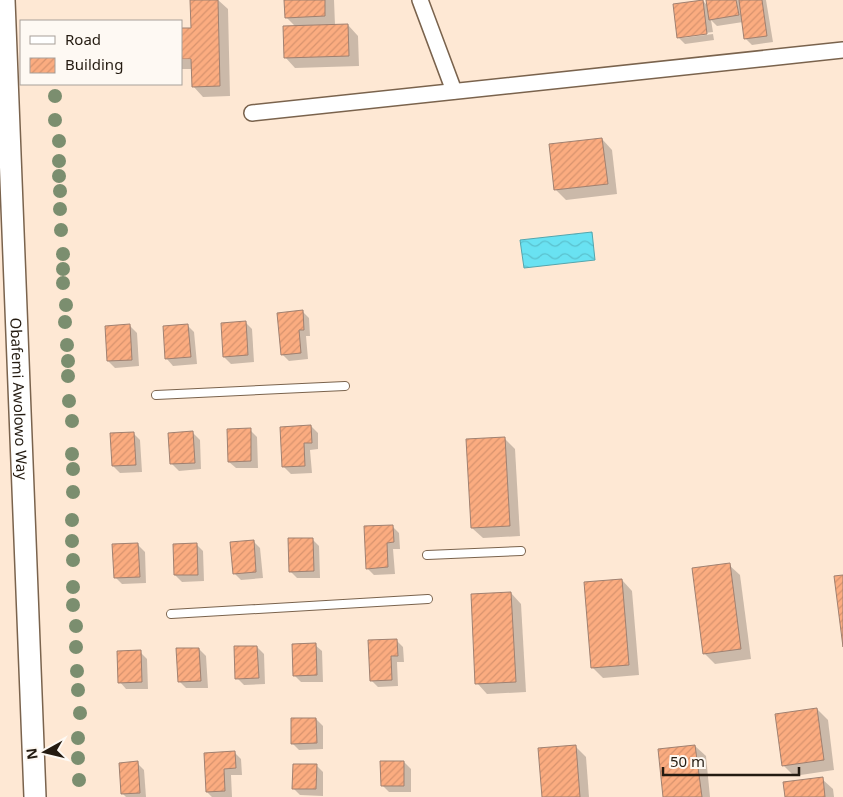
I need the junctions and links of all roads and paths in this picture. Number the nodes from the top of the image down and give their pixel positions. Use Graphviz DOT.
graph roads {
  1 [pos="4,0"];
  2 [pos="420,0"];
  3 [pos="843,50"];
  4 [pos="454,91"];
  5 [pos="252,112"];
  6 [pos="345,386"];
  7 [pos="156,395"];
  8 [pos="520,551"];
  9 [pos="427,555"];
  10 [pos="428,599"];
  11 [pos="171,614"];
  12 [pos="35,797"];
  1 -- 12 [label="main road, Obafemi Awolowo Way"];
  2 -- 4 [label="street"];
  3 -- 4 [label="street"];
  4 -- 5 [label="street"];
  6 -- 7 [label="lane"];
  8 -- 9 [label="lane"];
  10 -- 11 [label="lane"];
}
